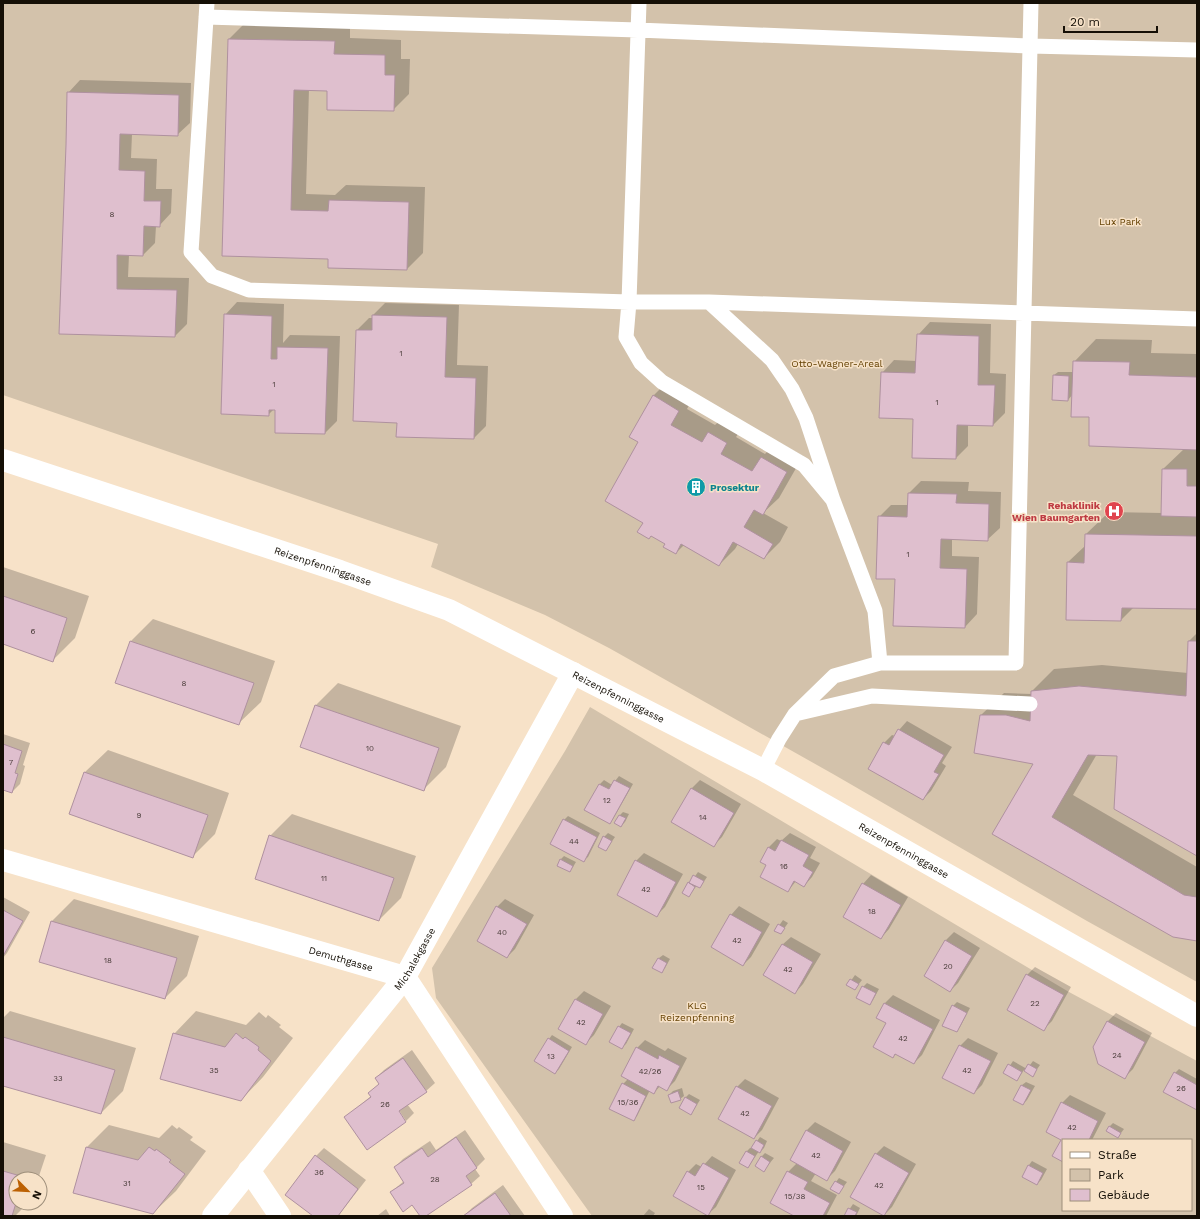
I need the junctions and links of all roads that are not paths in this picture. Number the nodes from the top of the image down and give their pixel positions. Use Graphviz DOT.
graph roads {
  1 [pos="639,3"];
  2 [pos="1031,3"];
  3 [pos="206,10"];
  4 [pos="638,30"];
  5 [pos="1030,46"];
  6 [pos="1197,50"];
  7 [pos="629,302"];
  8 [pos="708,302"];
  9 [pos="1024,313"];
  10 [pos="1197,319"];
  11 [pos="3,460"];
  12 [pos="833,500"];
  13 [pos="880,663"];
  14 [pos="573,673"];
  15 [pos="1030,704"];
  16 [pos="795,714"];
  17 [pos="763,770"];
  18 [pos="3,860"];
  19 [pos="405,977"];
  20 [pos="1197,1016"];
  21 [pos="249,1170"];
  22 [pos="213,1216"];
  23 [pos="280,1216"];
  24 [pos="562,1216"];
  1 -- 4 [label="lane"];
  2 -- 5 [label="lane"];
  3 -- 4 [label="lane"];
  3 -- 7 [label="lane"];
  4 -- 5 [label="lane"];
  4 -- 7 [label="lane"];
  5 -- 6 [label="lane"];
  5 -- 9 [label="lane"];
  7 -- 8 [label="lane"];
  7 -- 12 [label="lane"];
  8 -- 9 [label="lane"];
  8 -- 12 [label="lane"];
  9 -- 10 [label="lane"];
  9 -- 13 [label="lane"];
  11 -- 14 [label="street, Reizenpfenninggasse"];
  12 -- 13 [label="lane"];
  13 -- 16 [label="lane"];
  14 -- 17 [label="street, Reizenpfenninggasse"];
  14 -- 19 [label="street, Michalekgasse"];
  15 -- 16 [label="lane"];
  16 -- 17 [label="lane"];
  17 -- 20 [label="street, Reizenpfenninggasse"];
  18 -- 19 [label="street, Demuthgasse"];
  19 -- 21 [label="street, Michalekgasse"];
  19 -- 24 [label="street"];
  21 -- 22 [label="street, Michalekgasse"];
  21 -- 23 [label="street"];
}
